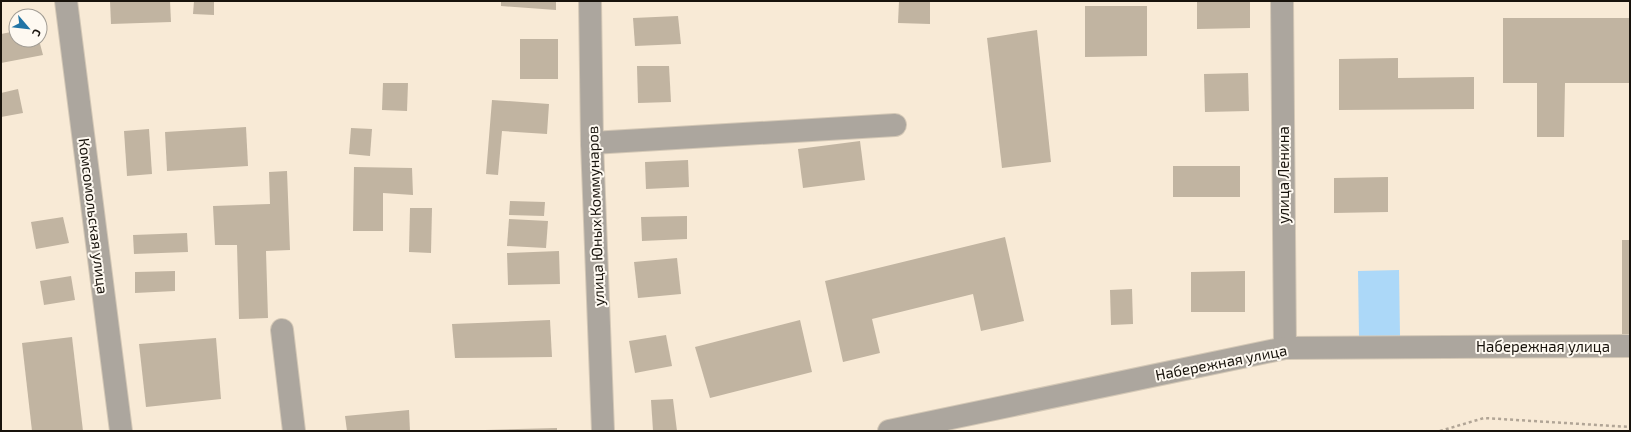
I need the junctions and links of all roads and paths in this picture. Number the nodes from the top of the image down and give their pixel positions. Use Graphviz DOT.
graph roads {
  1 [pos="66,1"];
  2 [pos="590,1"];
  3 [pos="1282,1"];
  4 [pos="895,125"];
  5 [pos="592,143"];
  6 [pos="282,330"];
  7 [pos="1630,346"];
  8 [pos="1284,348"];
  9 [pos="1630,427"];
  10 [pos="122,431"];
  11 [pos="294,431"];
  12 [pos="603,431"];
  13 [pos="889,431"];
  14 [pos="1440,431"];
  1 -- 10 [label="street, Комсомольская улица"];
  2 -- 5 [label="street, улица Юных Коммунаров"];
  3 -- 8 [label="street, улица Ленина"];
  4 -- 5 [label="street"];
  5 -- 12 [label="street, улица Юных Коммунаров"];
  6 -- 11 [label="street"];
  7 -- 8 [label="street, Набережная улица"];
  8 -- 13 [label="street, Набережная улица"];
  9 -- 14 [label="path"];
}
